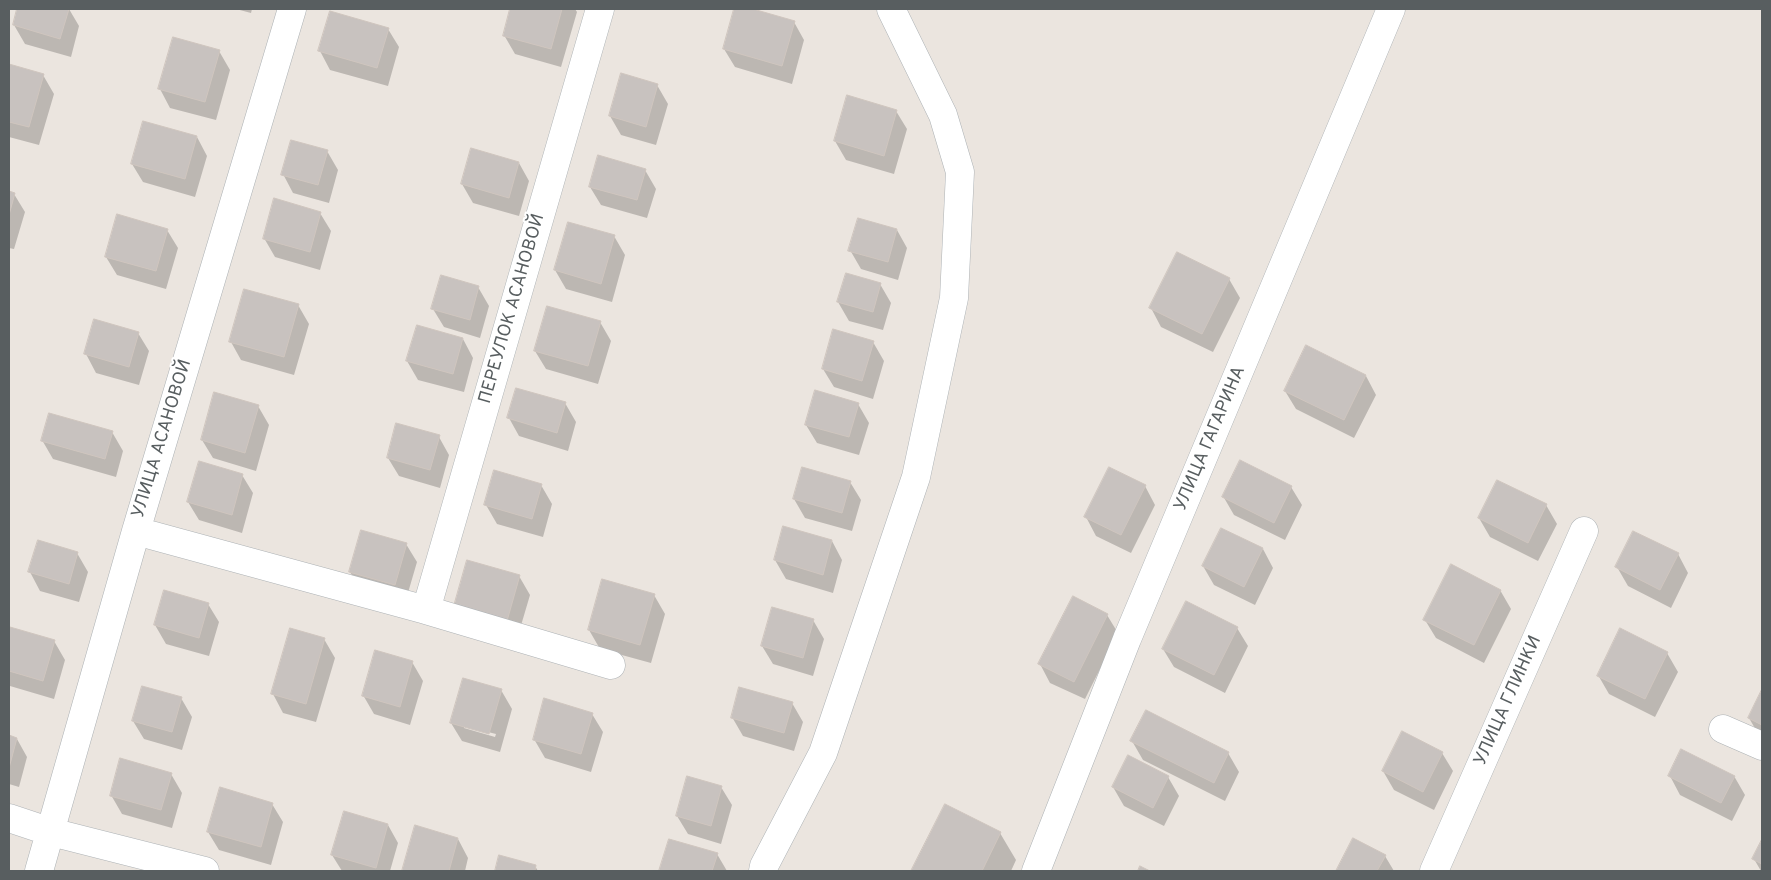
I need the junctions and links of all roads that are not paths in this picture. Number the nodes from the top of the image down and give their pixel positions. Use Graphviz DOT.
graph roads {
  1 [pos="292,9"];
  2 [pos="600,9"];
  3 [pos="891,9"];
  4 [pos="1391,9"];
  5 [pos="1584,530"];
  6 [pos="136,531"];
  7 [pos="426,610"];
  8 [pos="611,665"];
  9 [pos="1723,729"];
  10 [pos="1762,746"];
  11 [pos="9,818"];
  12 [pos="51,832"];
  13 [pos="39,871"];
  14 [pos="205,871"];
  15 [pos="764,871"];
  16 [pos="1036,871"];
  17 [pos="1434,871"];
  1 -- 6 [label="street, УЛИЦА АСАНОВОЙ"];
  2 -- 7 [label="street, ПЕРЕУЛОК АСАНОВОЙ"];
  3 -- 15 [label="street"];
  4 -- 16 [label="street, УЛИЦА ГАГАРИНА"];
  5 -- 17 [label="street, УЛИЦА ГЛИНКИ"];
  6 -- 7 [label="street"];
  6 -- 12 [label="street, УЛИЦА АСАНОВОЙ"];
  7 -- 8 [label="street"];
  9 -- 10 [label="street"];
  11 -- 12 [label="street"];
  12 -- 13 [label="street, УЛИЦА АСАНОВОЙ"];
  12 -- 14 [label="street"];
}
